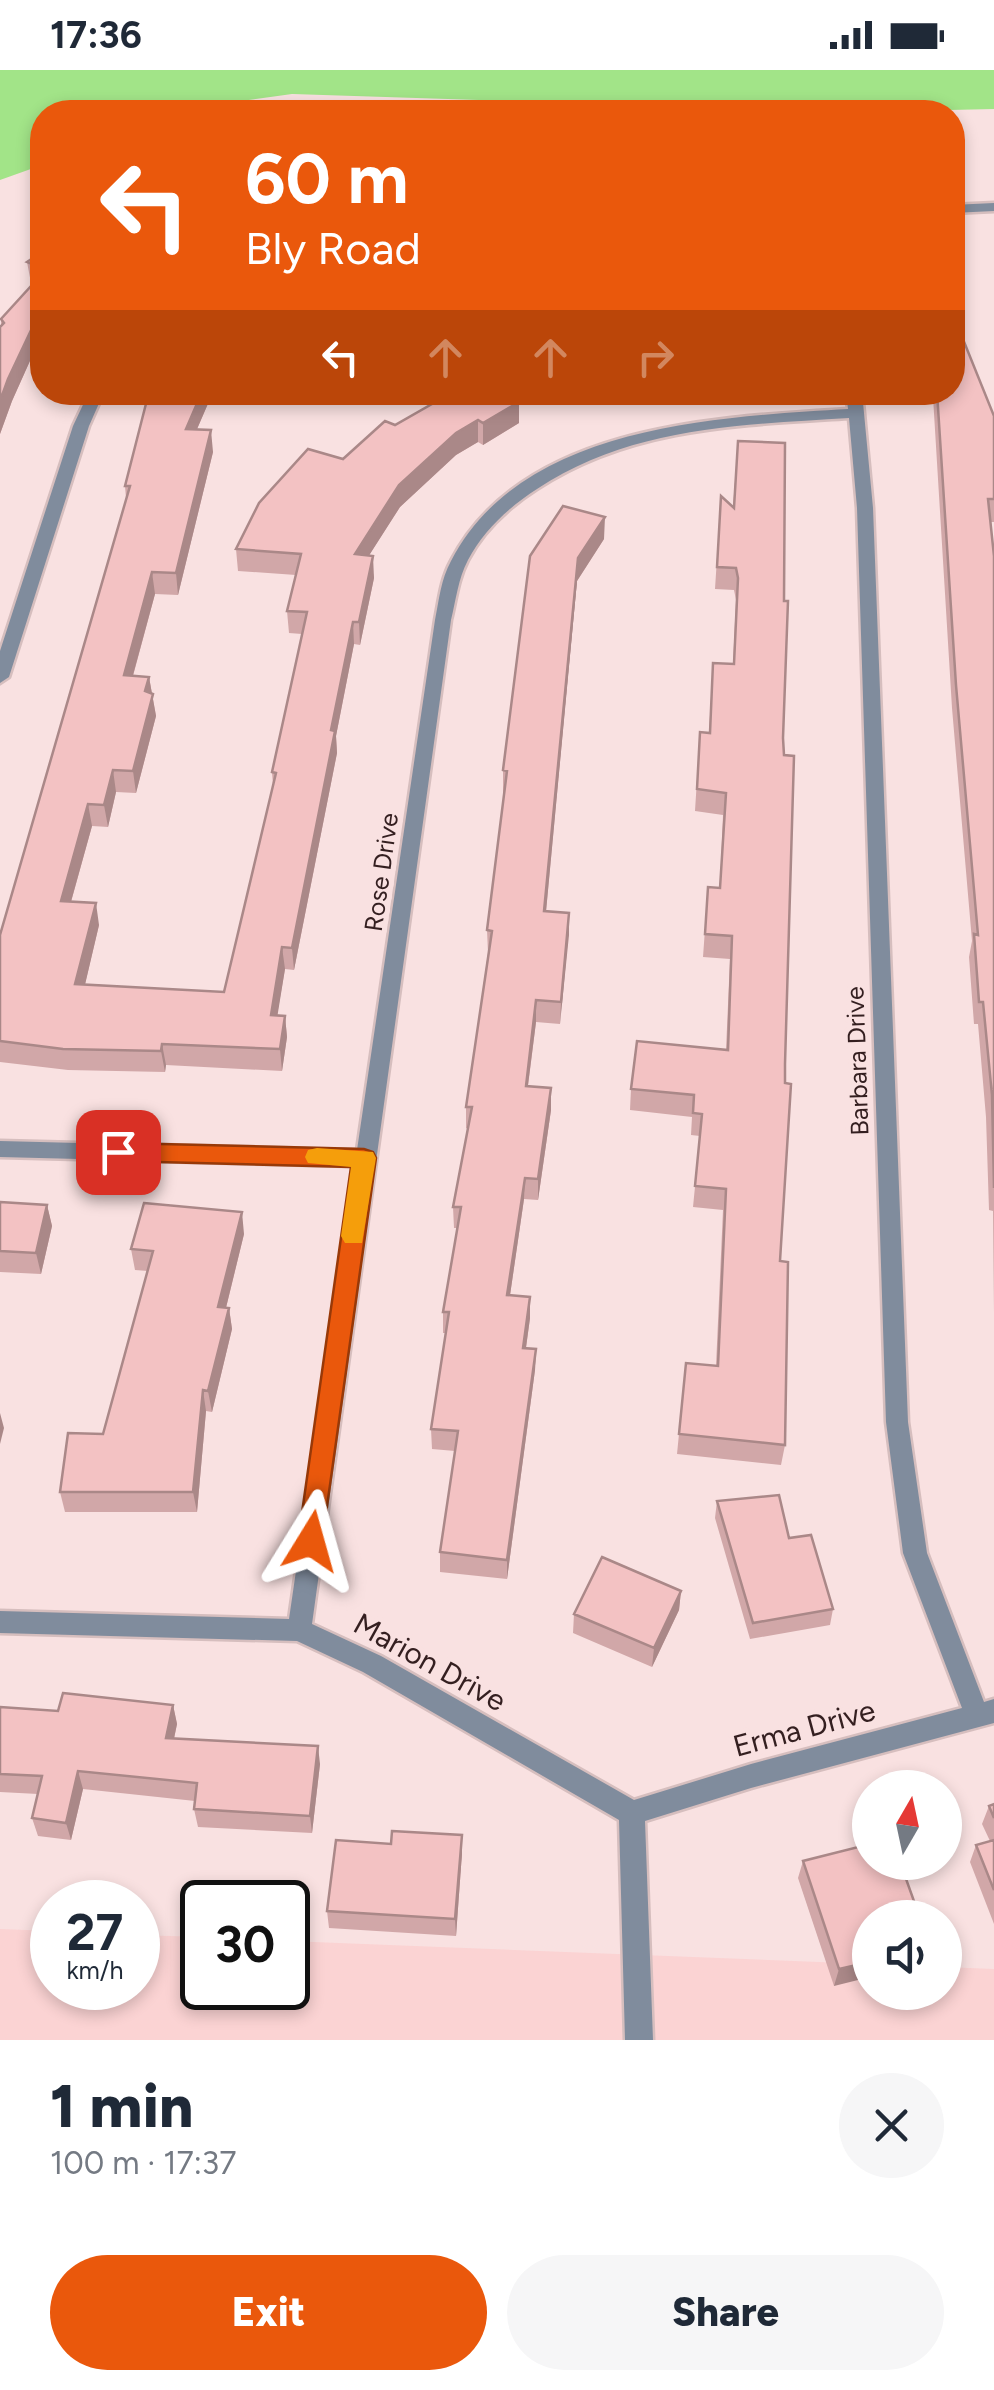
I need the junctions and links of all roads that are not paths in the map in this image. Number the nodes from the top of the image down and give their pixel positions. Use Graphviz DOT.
graph roads {
  1 [pos="994,207"];
  2 [pos="965,208"];
  3 [pos="90,405"];
  4 [pos="840,405"];
  5 [pos="855,405"];
  6 [pos="0,677"];
  7 [pos="0,1149"];
  8 [pos="364,1158"];
  9 [pos="0,1622"];
  10 [pos="298,1630"];
  11 [pos="986,1713"];
  12 [pos="632,1813"];
  13 [pos="639,2040"];
  1 -- 2 [label="street"];
  3 -- 6 [label="street"];
  4 -- 8 [label="street, Rose Drive"];
  5 -- 11 [label="street, Barbara Drive"];
  7 -- 8 [label="street"];
  8 -- 10 [label="street, Rose Drive"];
  9 -- 10 [label="street, Marion Drive"];
  10 -- 12 [label="street, Marion Drive"];
  11 -- 12 [label="street, Erma Drive"];
  12 -- 13 [label="street"];
}
